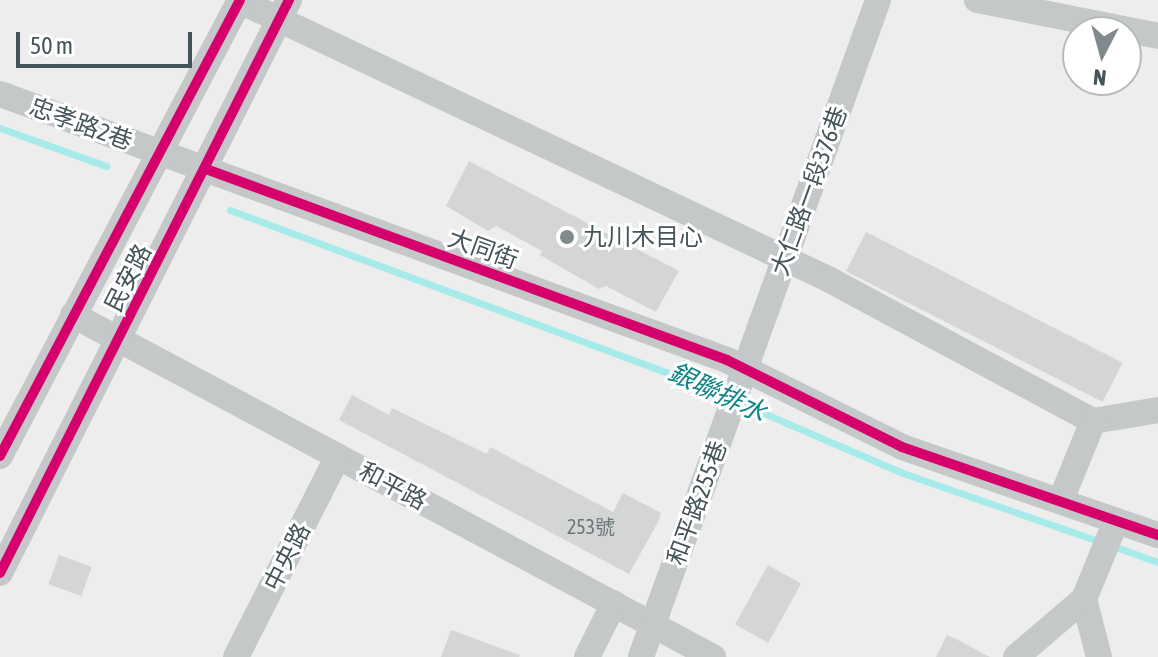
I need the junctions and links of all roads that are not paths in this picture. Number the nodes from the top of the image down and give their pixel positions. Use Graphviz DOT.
graph roads {
  1 [pos="878,0"];
  2 [pos="977,0"];
  3 [pos="240,1"];
  4 [pos="283,10"];
  5 [pos="1158,36"];
  6 [pos="0,94"];
  7 [pos="157,152"];
  8 [pos="206,169"];
  9 [pos="784,260"];
  10 [pos="73,315"];
  11 [pos="119,339"];
  12 [pos="743,376"];
  13 [pos="1158,410"];
  14 [pos="1093,421"];
  15 [pos="0,456"];
  16 [pos="338,456"];
  17 [pos="1061,500"];
  18 [pos="1116,521"];
  19 [pos="1158,535"];
  20 [pos="0,573"];
  21 [pos="1084,599"];
  22 [pos="614,603"];
  23 [pos="653,625"];
  24 [pos="236,657"];
  25 [pos="587,657"];
  26 [pos="641,657"];
  27 [pos="713,657"];
  28 [pos="1016,657"];
  29 [pos="1099,657"];
  1 -- 9 [label="street, 大仁路一段376巷"];
  2 -- 5 [label="street"];
  3 -- 4 [label="street"];
  3 -- 7 [label="street, 民安路"];
  4 -- 8 [label="street, 民安路"];
  4 -- 9 [label="street"];
  6 -- 7 [label="street, 忠孝路2巷"];
  7 -- 8 [label="street, 忠孝路2巷"];
  7 -- 10 [label="street, 民安路"];
  8 -- 11 [label="street, 民安路"];
  8 -- 12 [label="street, 大同街"];
  9 -- 12 [label="street, 大仁路一段376巷"];
  9 -- 14 [label="street"];
  10 -- 11 [label="street, 和平路"];
  10 -- 15 [label="street, 民安路"];
  11 -- 16 [label="street, 和平路"];
  11 -- 20 [label="street, 民安路"];
  12 -- 17 [label="street, 大同街"];
  12 -- 23 [label="street, 和平路255巷"];
  13 -- 14 [label="street"];
  14 -- 17 [label="street"];
  16 -- 22 [label="street, 和平路"];
  16 -- 24 [label="street, 中央路"];
  17 -- 18 [label="street, 大同街"];
  18 -- 19 [label="street"];
  18 -- 21 [label="street"];
  21 -- 28 [label="street"];
  21 -- 29 [label="street"];
  22 -- 23 [label="street, 和平路"];
  22 -- 25 [label="street"];
  23 -- 26 [label="street, 和平路255巷"];
  23 -- 27 [label="street, 和平路"];
}
